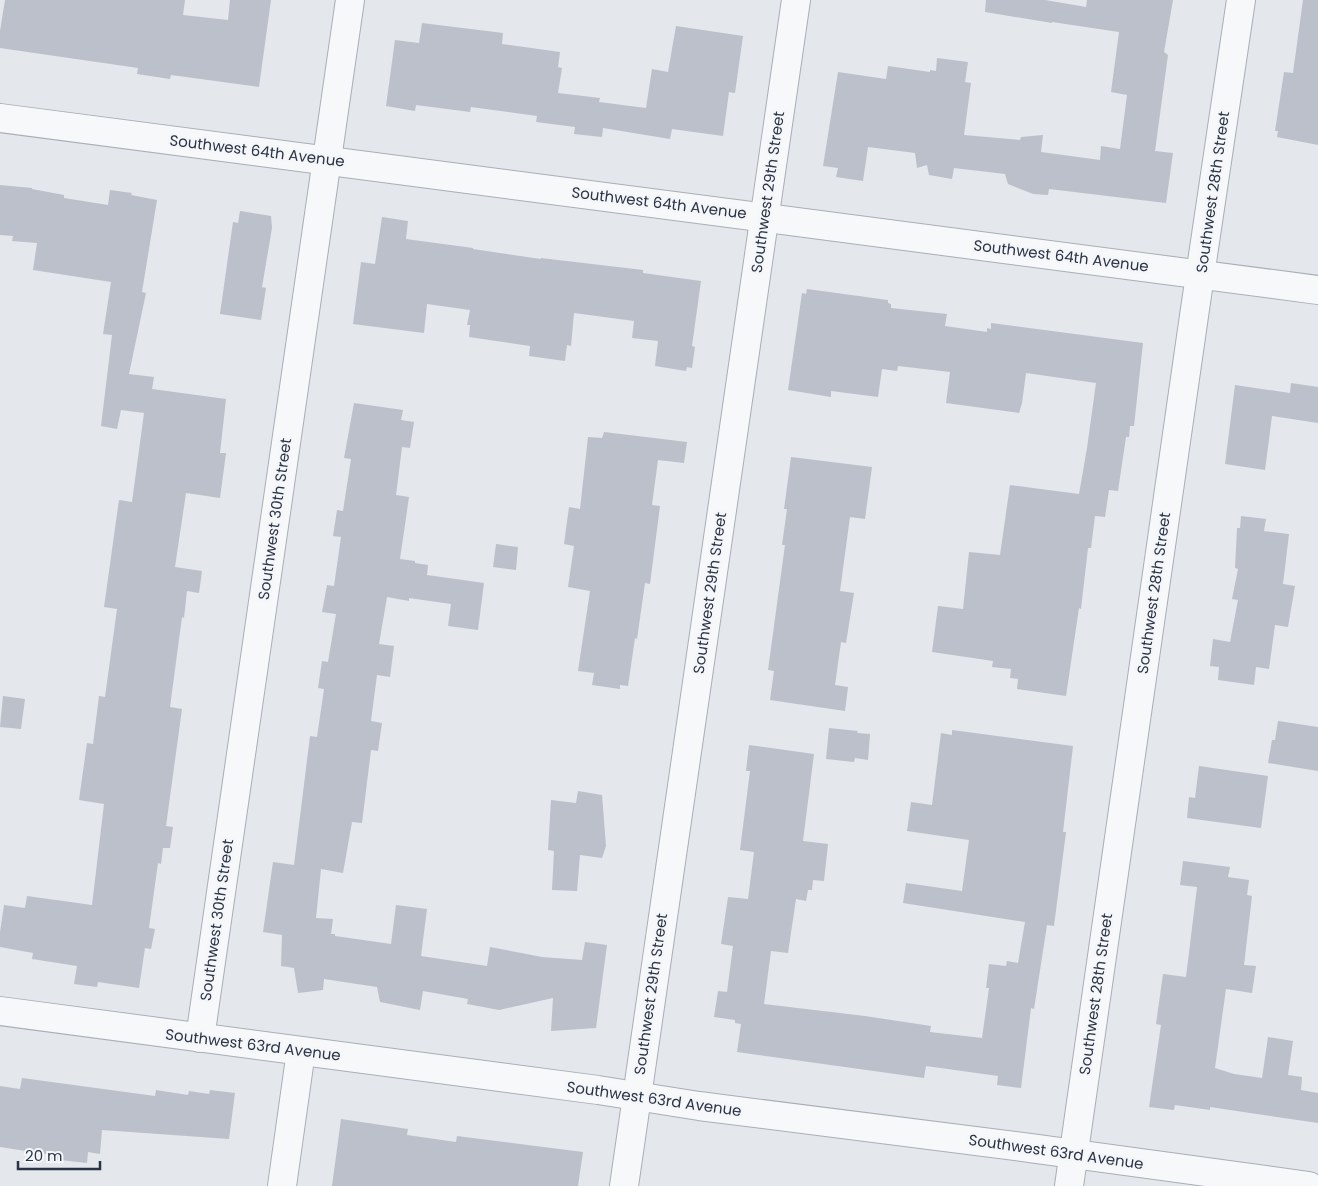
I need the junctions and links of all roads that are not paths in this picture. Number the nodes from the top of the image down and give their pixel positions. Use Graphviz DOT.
graph roads {
  1 [pos="350,0"];
  2 [pos="796,0"];
  3 [pos="1241,0"];
  4 [pos="0,118"];
  5 [pos="327,160"];
  6 [pos="764,217"];
  7 [pos="1200,274"];
  8 [pos="1318,290"];
  9 [pos="0,1011"];
  10 [pos="200,1038"];
  11 [pos="301,1051"];
  12 [pos="637,1097"];
  13 [pos="1074,1154"];
  14 [pos="282,1186"];
  15 [pos="624,1186"];
  16 [pos="1070,1186"];
  17 [pos="1309,1186"];
  1 -- 5 [label="street, Southwest 30th Street"];
  2 -- 6 [label="street, Southwest 29th Street"];
  3 -- 7 [label="street, Southwest 28th Street"];
  4 -- 5 [label="street, Southwest 64th Avenue"];
  5 -- 6 [label="street, Southwest 64th Avenue"];
  5 -- 10 [label="street, Southwest 30th Street"];
  6 -- 7 [label="street, Southwest 64th Avenue"];
  6 -- 12 [label="street, Southwest 29th Street"];
  7 -- 8 [label="street, Southwest 64th Avenue"];
  7 -- 13 [label="street, Southwest 28th Street"];
  9 -- 10 [label="street, Southwest 63rd Avenue"];
  10 -- 11 [label="street, Southwest 63rd Avenue"];
  11 -- 12 [label="street, Southwest 63rd Avenue"];
  11 -- 14 [label="street"];
  12 -- 13 [label="street, Southwest 63rd Avenue"];
  12 -- 15 [label="street, Southwest 29th Street"];
  13 -- 16 [label="street, Southwest 28th Street"];
  13 -- 17 [label="street, Southwest 63rd Avenue"];
}
